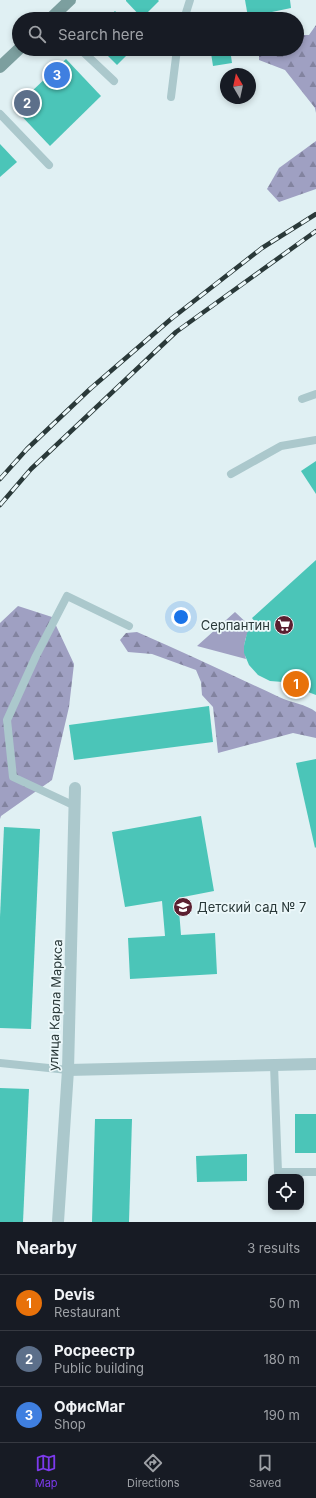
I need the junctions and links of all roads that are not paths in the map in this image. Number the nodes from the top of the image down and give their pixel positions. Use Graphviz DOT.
graph roads {
  1 [pos="70,0"];
  2 [pos="190,0"];
  3 [pos="57,12"];
  4 [pos="186,12"];
  5 [pos="12,56"];
  6 [pos="87,56"];
  7 [pos="176,56"];
  8 [pos="0,67"];
  9 [pos="114,81"];
  10 [pos="171,97"];
  11 [pos="0,114"];
  12 [pos="49,166"];
  13 [pos="316,394"];
  14 [pos="302,399"];
  15 [pos="316,440"];
  16 [pos="231,474"];
  17 [pos="129,626"];
  18 [pos="75,788"];
  19 [pos="75,806"];
  20 [pos="0,1063"];
  21 [pos="316,1064"];
  22 [pos="274,1065"];
  23 [pos="68,1070"];
  24 [pos="316,1172"];
  25 [pos="58,1222"];
  1 -- 3 [label="main road"];
  2 -- 4 [label="lane"];
  5 -- 8 [label="main road"];
  6 -- 9 [label="lane"];
  7 -- 10 [label="lane"];
  11 -- 12 [label="lane"];
  13 -- 14 [label="lane"];
  15 -- 16 [label="lane"];
  17 -- 19 [label="lane"];
  18 -- 19 [label="street, улица Карла Маркса"];
  19 -- 23 [label="street, улица Карла Маркса"];
  20 -- 23 [label="lane"];
  21 -- 22 [label="street"];
  22 -- 23 [label="street"];
  22 -- 24 [label="lane"];
  23 -- 25 [label="street, улица Карла Маркса"];
}
